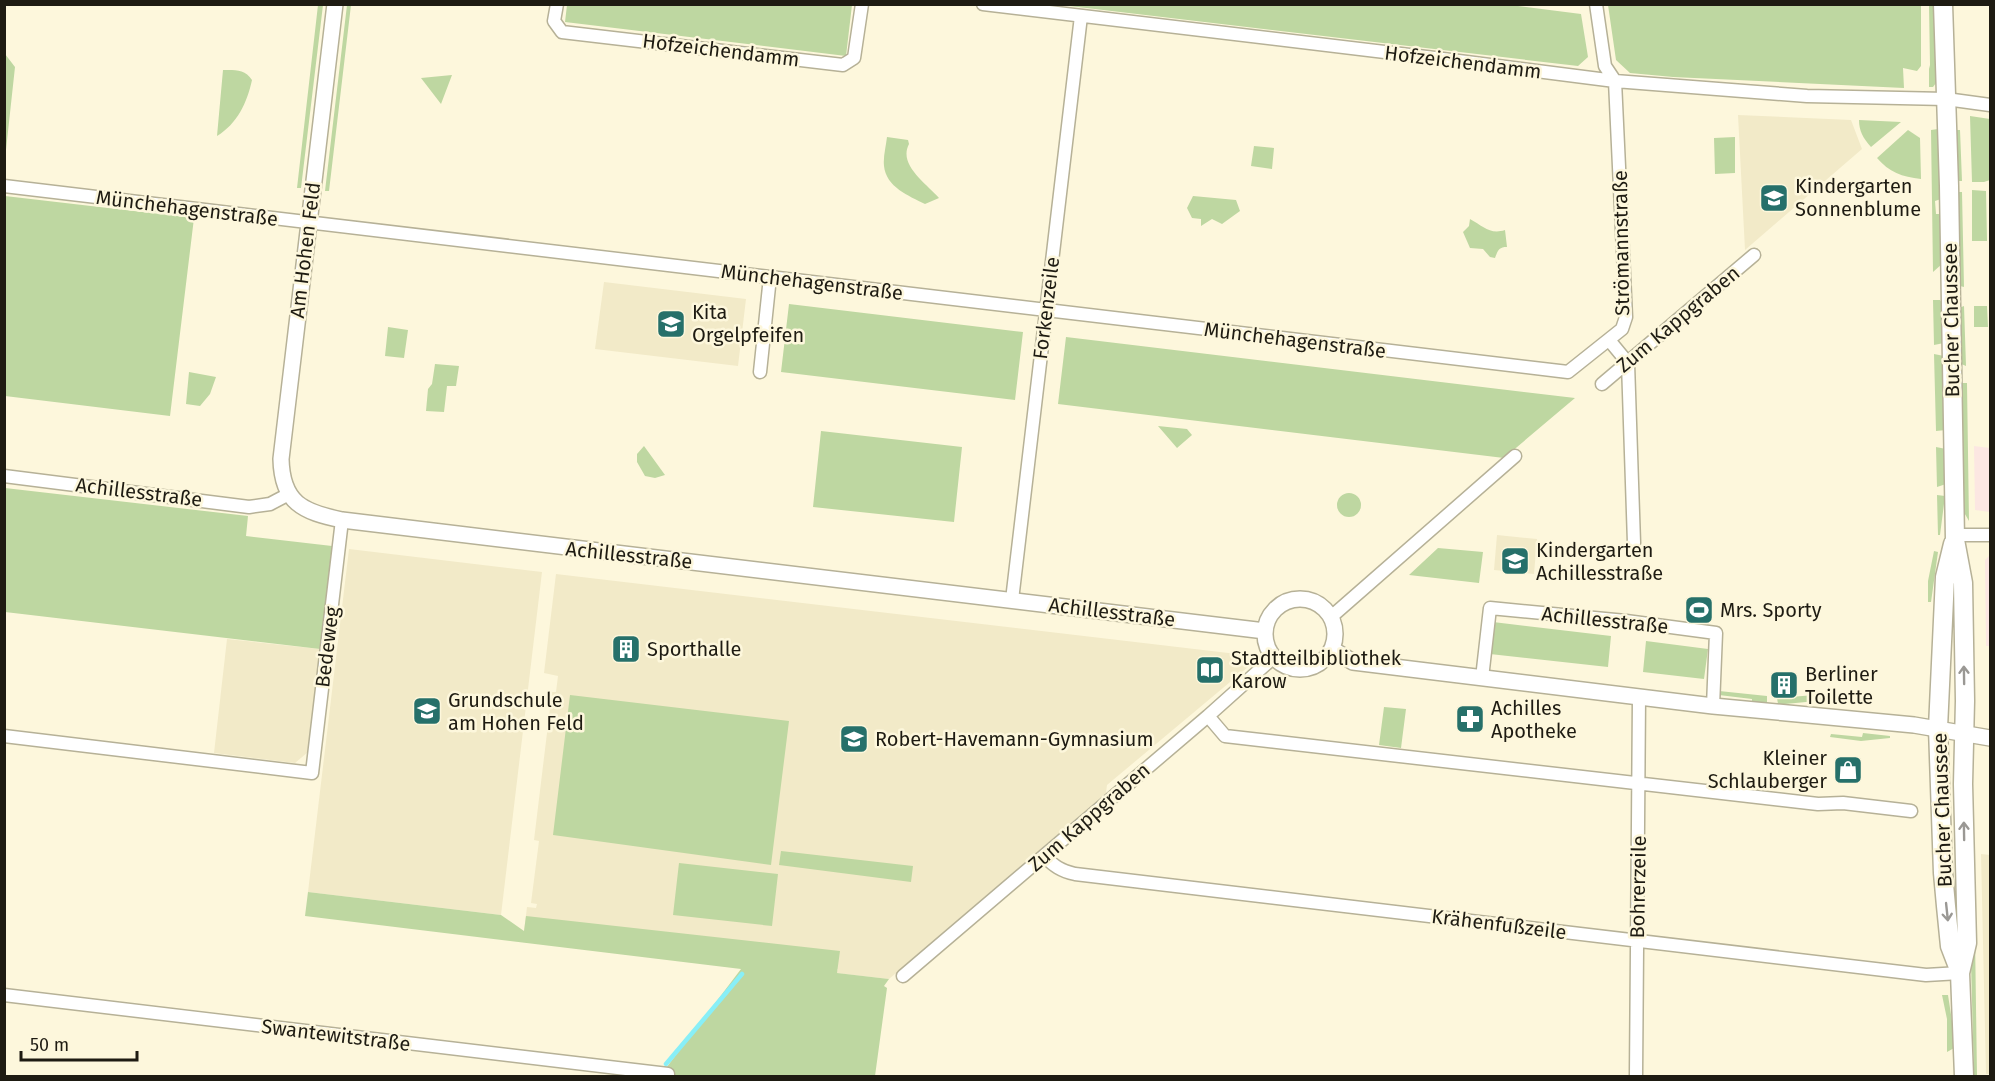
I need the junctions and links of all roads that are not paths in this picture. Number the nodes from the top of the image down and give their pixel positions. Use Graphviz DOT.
graph roads {
  1 [pos="335,4"];
  2 [pos="556,4"];
  3 [pos="862,4"];
  4 [pos="983,4"];
  5 [pos="1596,4"];
  6 [pos="1943,4"];
  7 [pos="1081,16"];
  8 [pos="1615,81"];
  9 [pos="1946,99"];
  10 [pos="1990,105"];
  11 [pos="4,186"];
  12 [pos="308,222"];
  13 [pos="1754,255"];
  14 [pos="770,277"];
  15 [pos="1046,311"];
  16 [pos="1609,340"];
  17 [pos="1628,363"];
  18 [pos="760,372"];
  19 [pos="1602,384"];
  20 [pos="1515,456"];
  21 [pos="4,476"];
  22 [pos="290,494"];
  23 [pos="342,520"];
  24 [pos="1990,535"];
  25 [pos="1955,537"];
  26 [pos="1634,543"];
  27 [pos="1012,600"];
  28 [pos="1331,617"];
  29 [pos="1265,631"];
  30 [pos="1332,649"];
  31 [pos="1274,657"];
  32 [pos="1482,678"];
  33 [pos="1639,698"];
  34 [pos="1713,706"];
  35 [pos="1208,716"];
  36 [pos="1938,728"];
  37 [pos="1964,734"];
  38 [pos="4,736"];
  39 [pos="1990,738"];
  40 [pos="1639,784"];
  41 [pos="1911,811"];
  42 [pos="1044,856"];
  43 [pos="1636,940"];
  44 [pos="1960,973"];
  45 [pos="903,976"];
  46 [pos="4,995"];
  47 [pos="668,1074"];
  48 [pos="1636,1077"];
  49 [pos="1964,1077"];
  1 -- 12 [label="street, Am Hohen Feld"];
  2 -- 3 [label="street, Hofzeichendamm"];
  4 -- 7 [label="street, Hofzeichendamm"];
  5 -- 8 [label="street, Strömannstraße"];
  6 -- 9 [label="main road, Bucher Chaussee"];
  7 -- 8 [label="street, Hofzeichendamm"];
  7 -- 15 [label="street, Forkenzeile"];
  8 -- 9 [label="street, Hofzeichendamm"];
  8 -- 16 [label="street, Strömannstraße"];
  9 -- 10 [label="street, Hofzeichendamm"];
  9 -- 25 [label="main road, Bucher Chaussee"];
  11 -- 12 [label="street, Münchehagenstraße"];
  12 -- 14 [label="street, Münchehagenstraße"];
  12 -- 22 [label="street, Am Hohen Feld"];
  13 -- 17 [label="street, Zum Kappgraben"];
  14 -- 15 [label="street, Münchehagenstraße"];
  14 -- 18 [label="street"];
  15 -- 16 [label="street, Münchehagenstraße"];
  15 -- 27 [label="street, Forkenzeile"];
  16 -- 17 [label="street, Strömannstraße"];
  17 -- 19 [label="street, Zum Kappgraben"];
  17 -- 26 [label="street"];
  20 -- 28 [label="street"];
  21 -- 22 [label="street, Achillesstraße"];
  22 -- 23 [label="street, Achillesstraße"];
  23 -- 27 [label="street, Achillesstraße"];
  23 -- 38 [label="street, Bedeweg"];
  24 -- 25 [label="street"];
  25 -- 36 [label="main road, Bucher Chaussee"];
  37 -- 25 [label="main road, Bucher Chaussee, one-way"];
  27 -- 29 [label="street, Achillesstraße"];
  28 -- 29 [label="street"];
  28 -- 30 [label="street"];
  29 -- 31 [label="street"];
  30 -- 31 [label="street"];
  30 -- 32 [label="street"];
  31 -- 35 [label="street, Zum Kappgraben"];
  32 -- 33 [label="street"];
  32 -- 34 [label="street, Achillesstraße"];
  33 -- 34 [label="street"];
  33 -- 40 [label="street, Bohrerzeile"];
  34 -- 36 [label="street"];
  35 -- 40 [label="street"];
  35 -- 42 [label="street, Zum Kappgraben"];
  36 -- 37 [label="street"];
  36 -- 44 [label="main road, Bucher Chaussee, one-way"];
  37 -- 39 [label="street"];
  44 -- 37 [label="main road, Bucher Chaussee, one-way"];
  40 -- 41 [label="street"];
  40 -- 43 [label="street, Bohrerzeile"];
  42 -- 43 [label="street, Krähenfußzeile"];
  42 -- 45 [label="street, Zum Kappgraben"];
  43 -- 44 [label="street, Krähenfußzeile"];
  43 -- 48 [label="street, Bohrerzeile"];
  44 -- 49 [label="main road, Bucher Chaussee"];
  46 -- 47 [label="street, Swantewitstraße"];
}
